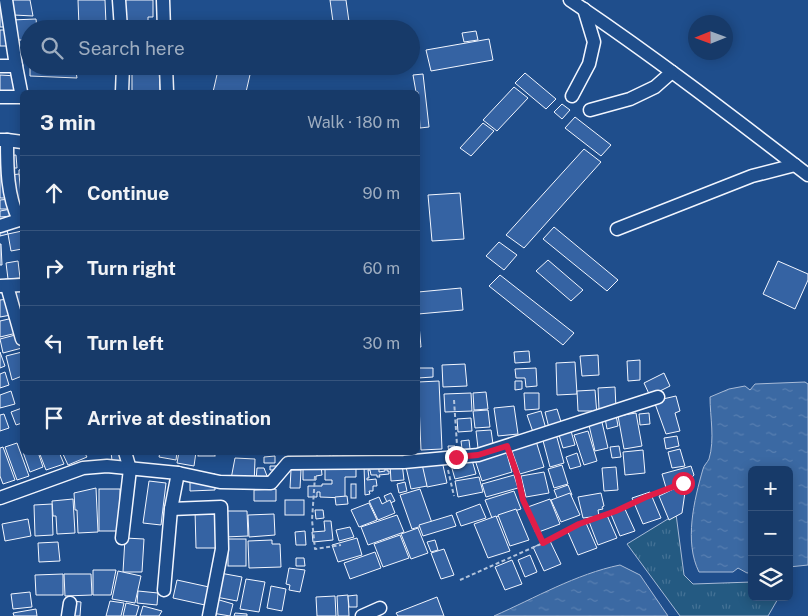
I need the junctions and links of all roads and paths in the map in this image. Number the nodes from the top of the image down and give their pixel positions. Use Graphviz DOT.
graph roads {
  1 [pos="6,0"];
  2 [pos="119,0"];
  3 [pos="163,0"];
  4 [pos="570,0"];
  5 [pos="584,9"];
  6 [pos="120,20"];
  7 [pos="164,20"];
  8 [pos="0,66"];
  9 [pos="16,66"];
  10 [pos="672,72"];
  11 [pos="123,75"];
  12 [pos="166,75"];
  13 [pos="21,90"];
  14 [pos="122,90"];
  15 [pos="167,90"];
  16 [pos="572,96"];
  17 [pos="0,97"];
  18 [pos="20,97"];
  19 [pos="590,110"];
  20 [pos="3,140"];
  21 [pos="20,142"];
  22 [pos="795,165"];
  23 [pos="808,175"];
  24 [pos="20,218"];
  25 [pos="20,220"];
  26 [pos="0,226"];
  27 [pos="617,229"];
  28 [pos="20,285"];
  29 [pos="4,286"];
  30 [pos="20,332"];
  31 [pos="658,398"];
  32 [pos="454,400"];
  33 [pos="507,446"];
  34 [pos="126,455"];
  35 [pos="451,458"];
  36 [pos="315,463"];
  37 [pos="130,469"];
  38 [pos="178,473"];
  39 [pos="683,483"];
  40 [pos="454,496"];
  41 [pos="0,498"];
  42 [pos="171,509"];
  43 [pos="122,538"];
  44 [pos="543,543"];
  45 [pos="341,545"];
  46 [pos="460,580"];
  47 [pos="164,590"];
  48 [pos="380,608"];
  49 [pos="209,616"];
  50 [pos="362,616"];
  1 -- 9 [label="street"];
  2 -- 6 [label="street"];
  3 -- 7 [label="street"];
  4 -- 5 [label="street"];
  5 -- 10 [label="street"];
  5 -- 16 [label="street"];
  8 -- 9 [label="street"];
  9 -- 13 [label="street"];
  10 -- 19 [label="street"];
  10 -- 22 [label="street"];
  11 -- 14 [label="street"];
  12 -- 15 [label="street"];
  17 -- 18 [label="street"];
  20 -- 21 [label="street"];
  20 -- 24 [label="street"];
  22 -- 23 [label="street"];
  22 -- 27 [label="street"];
  25 -- 26 [label="street"];
  28 -- 29 [label="street"];
  29 -- 30 [label="street"];
  31 -- 33 [label="street"];
  32 -- 35 [label="path"];
  33 -- 35 [label="street"];
  33 -- 44 [label="path"];
  34 -- 37 [label="street"];
  35 -- 36 [label="street"];
  35 -- 40 [label="path"];
  36 -- 38 [label="street"];
  36 -- 45 [label="path"];
  37 -- 38 [label="street"];
  37 -- 41 [label="street"];
  37 -- 43 [label="street"];
  38 -- 42 [label="street"];
  39 -- 44 [label="path"];
  42 -- 47 [label="street"];
  42 -- 49 [label="street"];
  44 -- 46 [label="path"];
  48 -- 50 [label="street"];
}
